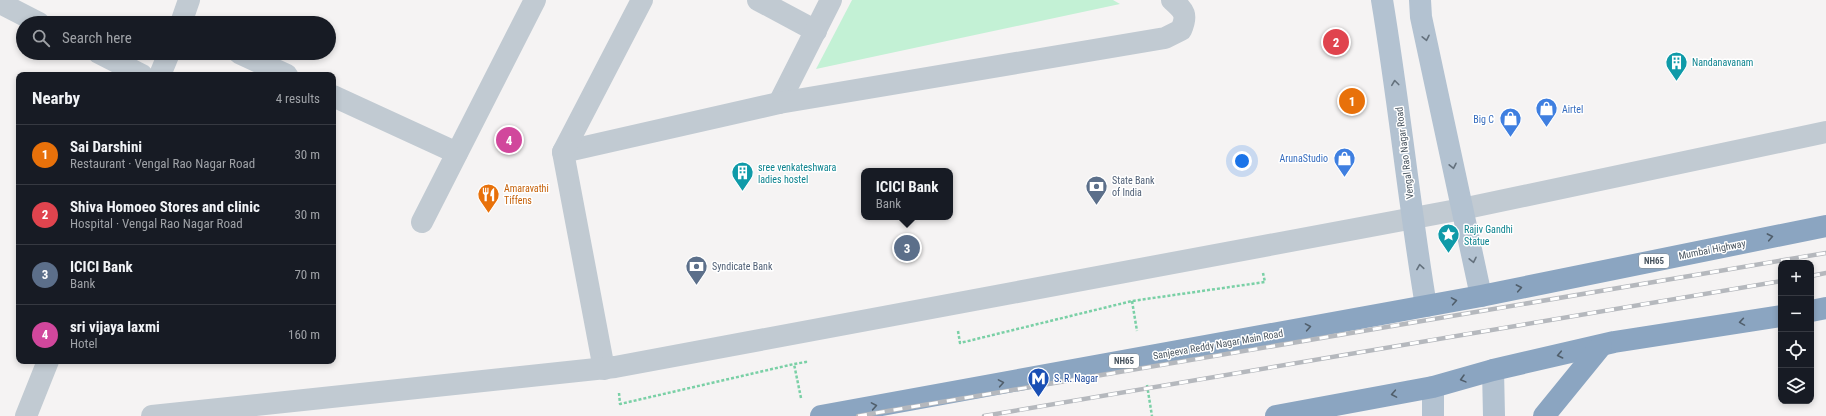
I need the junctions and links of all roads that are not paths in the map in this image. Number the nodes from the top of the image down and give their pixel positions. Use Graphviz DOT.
graph roads {
  1 [pos="189,0"];
  2 [pos="535,0"];
  3 [pos="642,0"];
  4 [pos="758,0"];
  5 [pos="831,0"];
  6 [pos="1172,0"];
  7 [pos="1382,0"];
  8 [pos="1420,0"];
  9 [pos="0,3"];
  10 [pos="25,16"];
  11 [pos="183,16"];
  12 [pos="816,31"];
  13 [pos="113,60"];
  14 [pos="166,60"];
  15 [pos="254,60"];
  16 [pos="136,72"];
  17 [pos="161,72"];
  18 [pos="280,72"];
  19 [pos="336,97"];
  20 [pos="779,103"];
  21 [pos="1826,132"];
  22 [pos="563,152"];
  23 [pos="457,153"];
  24 [pos="1462,209"];
  25 [pos="1412,218"];
  26 [pos="422,222"];
  27 [pos="1826,226"];
  28 [pos="1481,296"];
  29 [pos="1426,306"];
  30 [pos="1826,308"];
  31 [pos="1814,310"];
  32 [pos="1778,316"];
  33 [pos="1601,346"];
  34 [pos="47,364"];
  35 [pos="604,369"];
  36 [pos="1494,370"];
  37 [pos="1432,387"];
  38 [pos="1322,412"];
  39 [pos="26,416"];
  40 [pos="152,416"];
  41 [pos="821,416"];
  42 [pos="1276,416"];
  43 [pos="1433,416"];
  44 [pos="1494,416"];
  45 [pos="1544,416"];
  1 -- 11 [label="street"];
  2 -- 23 [label="street"];
  3 -- 22 [label="street"];
  4 -- 12 [label="street"];
  5 -- 12 [label="street"];
  6 -- 20 [label="street"];
  25 -- 7 [label="main road, Vengal Rao Nagar Road, one-way"];
  8 -- 24 [label="main road, one-way"];
  9 -- 10 [label="street"];
  12 -- 20 [label="street"];
  13 -- 16 [label="street"];
  14 -- 17 [label="street"];
  15 -- 18 [label="street"];
  19 -- 23 [label="street"];
  20 -- 22 [label="street"];
  21 -- 24 [label="street"];
  22 -- 35 [label="street"];
  23 -- 26 [label="street"];
  24 -- 25 [label="street"];
  24 -- 28 [label="main road, one-way"];
  29 -- 25 [label="main road, Vengal Rao Nagar Road, one-way"];
  25 -- 35 [label="street"];
  28 -- 27 [label="highway, Mumbai Highway / NH65, one-way"];
  29 -- 28 [label="highway, NH65, one-way"];
  41 -- 29 [label="highway, Sanjeeva Reddy Nagar Main Road / NH65, one-way"];
  30 -- 31 [label="highway"];
  32 -- 33 [label="highway, one-way"];
  33 -- 36 [label="highway, one-way"];
  33 -- 45 [label="highway"];
  34 -- 39 [label="street"];
  35 -- 40 [label="street"];
  36 -- 37 [label="highway, one-way"];
  36 -- 44 [label="main road"];
  37 -- 38 [label="highway, one-way"];
  37 -- 43 [label="main road"];
  38 -- 42 [label="highway"];
}
